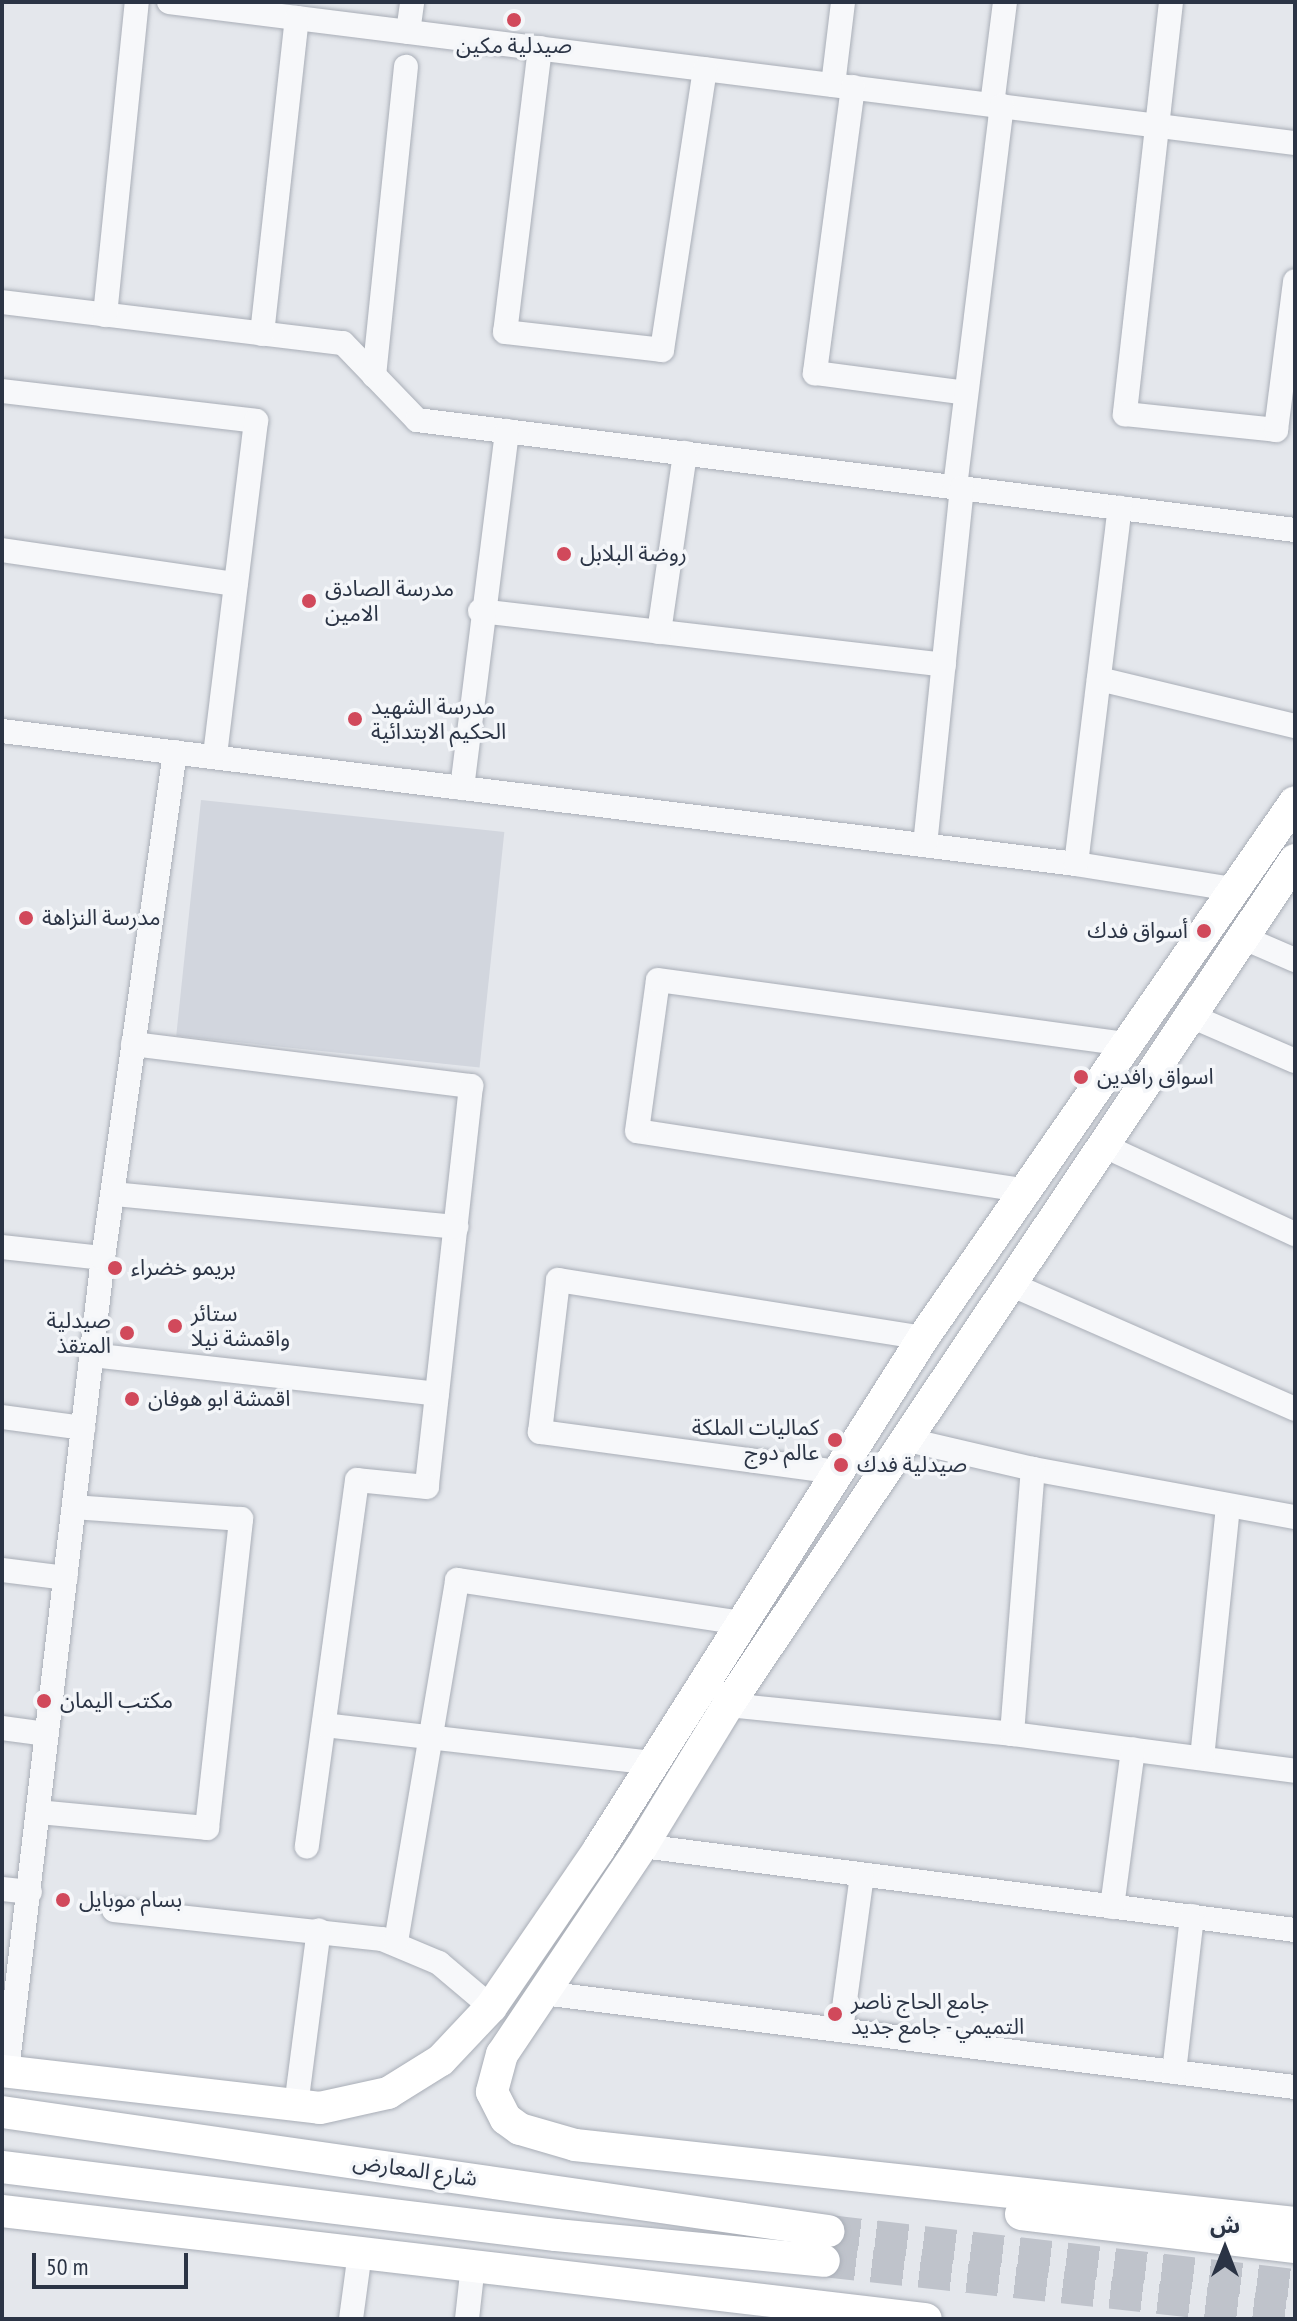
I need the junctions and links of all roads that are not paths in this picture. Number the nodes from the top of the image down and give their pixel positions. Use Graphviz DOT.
graph roads {
  1 [pos="137,2"];
  2 [pos="169,2"];
  3 [pos="412,2"];
  4 [pos="843,2"];
  5 [pos="1005,2"];
  6 [pos="1171,2"];
  7 [pos="297,18"];
  8 [pos="408,32"];
  9 [pos="540,48"];
  10 [pos="406,67"];
  11 [pos="705,69"];
  12 [pos="843,86"];
  13 [pos="997,106"];
  14 [pos="1154,125"];
  15 [pos="1295,143"];
  16 [pos="1294,297"];
  17 [pos="2,302"];
  18 [pos="105,315"];
  19 [pos="262,334"];
  20 [pos="374,376"];
  21 [pos="2,391"];
  22 [pos="966,393"];
  23 [pos="507,431"];
  24 [pos="685,453"];
  25 [pos="958,488"];
  26 [pos="1120,508"];
  27 [pos="1295,530"];
  28 [pos="2,550"];
  29 [pos="236,584"];
  30 [pos="480,611"];
  31 [pos="659,632"];
  32 [pos="944,665"];
  33 [pos="1099,679"];
  34 [pos="1295,726"];
  35 [pos="2,731"];
  36 [pos="175,752"];
  37 [pos="215,757"];
  38 [pos="462,788"];
  39 [pos="1295,802"];
  40 [pos="925,845"];
  41 [pos="1295,860"];
  42 [pos="1076,864"];
  43 [pos="1232,889"];
  44 [pos="1244,938"];
  45 [pos="1295,960"];
  46 [pos="1191,1016"];
  47 [pos="133,1044"];
  48 [pos="1124,1044"];
  49 [pos="1295,1061"];
  50 [pos="1102,1145"];
  51 [pos="1022,1190"];
  52 [pos="114,1194"];
  53 [pos="456,1227"];
  54 [pos="1295,1234"];
  55 [pos="2,1247"];
  56 [pos="103,1258"];
  57 [pos="959,1287"];
  58 [pos="1000,1295"];
  59 [pos="923,1338"];
  60 [pos="91,1355"];
  61 [pos="437,1394"];
  62 [pos="1295,1409"];
  63 [pos="2,1417"];
  64 [pos="83,1428"];
  65 [pos="904,1439"];
  66 [pos="1033,1469"];
  67 [pos="837,1472"];
  68 [pos="1228,1506"];
  69 [pos="74,1507"];
  70 [pos="1295,1517"];
  71 [pos="2,1570"];
  72 [pos="66,1578"];
  73 [pos="741,1623"];
  74 [pos="728,1705"];
  75 [pos="324,1725"];
  76 [pos="2,1728"];
  77 [pos="46,1734"];
  78 [pos="1012,1734"];
  79 [pos="434,1737"];
  80 [pos="1133,1749"];
  81 [pos="1202,1758"];
  82 [pos="651,1763"];
  83 [pos="1295,1771"];
  84 [pos="38,1812"];
  85 [pos="642,1846"];
  86 [pos="307,1847"];
  87 [pos="862,1875"];
  88 [pos="2,1889"];
  89 [pos="30,1892"];
  90 [pos="1112,1907"];
  91 [pos="114,1910"];
  92 [pos="1192,1916"];
  93 [pos="319,1930"];
  94 [pos="1295,1930"];
  95 [pos="396,1942"];
  96 [pos="524,1956"];
  97 [pos="549,1985"];
  98 [pos="491,2007"];
  99 [pos="841,2030"];
  100 [pos="4,2071"];
  101 [pos="1174,2072"];
  102 [pos="1295,2087"];
  103 [pos="296,2106"];
  104 [pos="2,2112"];
  105 [pos="575,2145"];
  106 [pos="684,2156"];
  107 [pos="2,2167"];
  108 [pos="566,2192"];
  109 [pos="2,2211"];
  110 [pos="1295,2223"];
  111 [pos="556,2235"];
  112 [pos="1295,2247"];
  113 [pos="360,2252"];
  114 [pos="473,2265"];
  115 [pos="734,2296"];
  116 [pos="351,2319"];
  117 [pos="467,2319"];
  118 [pos="926,2319"];
  1 -- 18 [label="street"];
  2 -- 7 [label="street"];
  3 -- 8 [label="street"];
  4 -- 12 [label="street"];
  5 -- 13 [label="street"];
  6 -- 14 [label="street"];
  7 -- 8 [label="street"];
  7 -- 19 [label="street"];
  8 -- 9 [label="street"];
  9 -- 11 [label="street"];
  9 -- 11 [label="street"];
  10 -- 20 [label="street"];
  11 -- 12 [label="street"];
  12 -- 13 [label="street"];
  12 -- 22 [label="street"];
  13 -- 14 [label="street"];
  13 -- 22 [label="street"];
  14 -- 15 [label="street"];
  14 -- 16 [label="street"];
  17 -- 18 [label="street"];
  18 -- 19 [label="street"];
  19 -- 20 [label="street"];
  20 -- 23 [label="street"];
  21 -- 29 [label="street"];
  22 -- 25 [label="street"];
  23 -- 24 [label="street"];
  23 -- 30 [label="street"];
  24 -- 25 [label="street"];
  24 -- 31 [label="street"];
  25 -- 26 [label="street"];
  25 -- 32 [label="street"];
  26 -- 27 [label="street"];
  26 -- 33 [label="street"];
  28 -- 29 [label="street"];
  29 -- 37 [label="street"];
  30 -- 31 [label="street"];
  30 -- 38 [label="street"];
  31 -- 32 [label="street"];
  32 -- 40 [label="street"];
  33 -- 34 [label="street"];
  33 -- 42 [label="street"];
  35 -- 36 [label="street"];
  36 -- 37 [label="street"];
  36 -- 47 [label="street"];
  37 -- 38 [label="street"];
  38 -- 40 [label="street"];
  39 -- 43 [label="main road"];
  40 -- 42 [label="street"];
  41 -- 44 [label="main road"];
  42 -- 43 [label="street"];
  43 -- 48 [label="main road"];
  44 -- 45 [label="street"];
  44 -- 46 [label="main road"];
  46 -- 49 [label="street"];
  46 -- 50 [label="main road"];
  47 -- 52 [label="street"];
  47 -- 53 [label="street"];
  48 -- 51 [label="main road"];
  48 -- 51 [label="street"];
  50 -- 54 [label="street"];
  50 -- 58 [label="main road"];
  51 -- 57 [label="main road"];
  52 -- 53 [label="street"];
  52 -- 56 [label="street"];
  53 -- 61 [label="street"];
  55 -- 56 [label="street"];
  56 -- 60 [label="street"];
  57 -- 58 [label="main road"];
  57 -- 59 [label="main road"];
  58 -- 62 [label="street"];
  58 -- 65 [label="main road"];
  59 -- 67 [label="main road"];
  59 -- 67 [label="street"];
  60 -- 61 [label="street"];
  60 -- 64 [label="street"];
  61 -- 75 [label="street"];
  63 -- 64 [label="street"];
  64 -- 69 [label="street"];
  65 -- 66 [label="street"];
  65 -- 74 [label="main road"];
  66 -- 68 [label="street"];
  66 -- 78 [label="street"];
  67 -- 73 [label="main road"];
  68 -- 70 [label="street"];
  68 -- 81 [label="street"];
  69 -- 72 [label="street"];
  69 -- 84 [label="street"];
  71 -- 72 [label="street"];
  72 -- 77 [label="street"];
  73 -- 79 [label="street"];
  73 -- 82 [label="main road"];
  74 -- 78 [label="street"];
  74 -- 85 [label="main road"];
  75 -- 79 [label="street"];
  75 -- 86 [label="street"];
  76 -- 77 [label="street"];
  77 -- 84 [label="street"];
  78 -- 80 [label="street"];
  79 -- 82 [label="street"];
  79 -- 95 [label="street"];
  80 -- 81 [label="street"];
  80 -- 90 [label="street"];
  81 -- 83 [label="street"];
  82 -- 96 [label="main road"];
  84 -- 89 [label="street"];
  85 -- 87 [label="street"];
  85 -- 97 [label="main road"];
  87 -- 90 [label="street"];
  87 -- 99 [label="street"];
  88 -- 89 [label="street"];
  89 -- 100 [label="street"];
  90 -- 92 [label="street"];
  91 -- 93 [label="street"];
  92 -- 94 [label="street"];
  92 -- 101 [label="street"];
  93 -- 95 [label="street"];
  93 -- 103 [label="street"];
  95 -- 98 [label="street"];
  96 -- 97 [label="main road"];
  96 -- 98 [label="main road"];
  97 -- 99 [label="street"];
  97 -- 105 [label="main road"];
  98 -- 103 [label="main road"];
  99 -- 101 [label="street"];
  100 -- 103 [label="main road"];
  101 -- 102 [label="street"];
  104 -- 108 [label="main road, شارع المعارض"];
  105 -- 106 [label="main road"];
  105 -- 108 [label="main road"];
  106 -- 110 [label="main road"];
  106 -- 112 [label="main road"];
  107 -- 111 [label="main road, شارع المعارض"];
  108 -- 111 [label="main road, شارع المعارض"];
  109 -- 113 [label="main road"];
  111 -- 115 [label="main road"];
  113 -- 114 [label="main road"];
  113 -- 116 [label="street"];
  114 -- 115 [label="main road"];
  114 -- 117 [label="street"];
  115 -- 118 [label="main road"];
}
